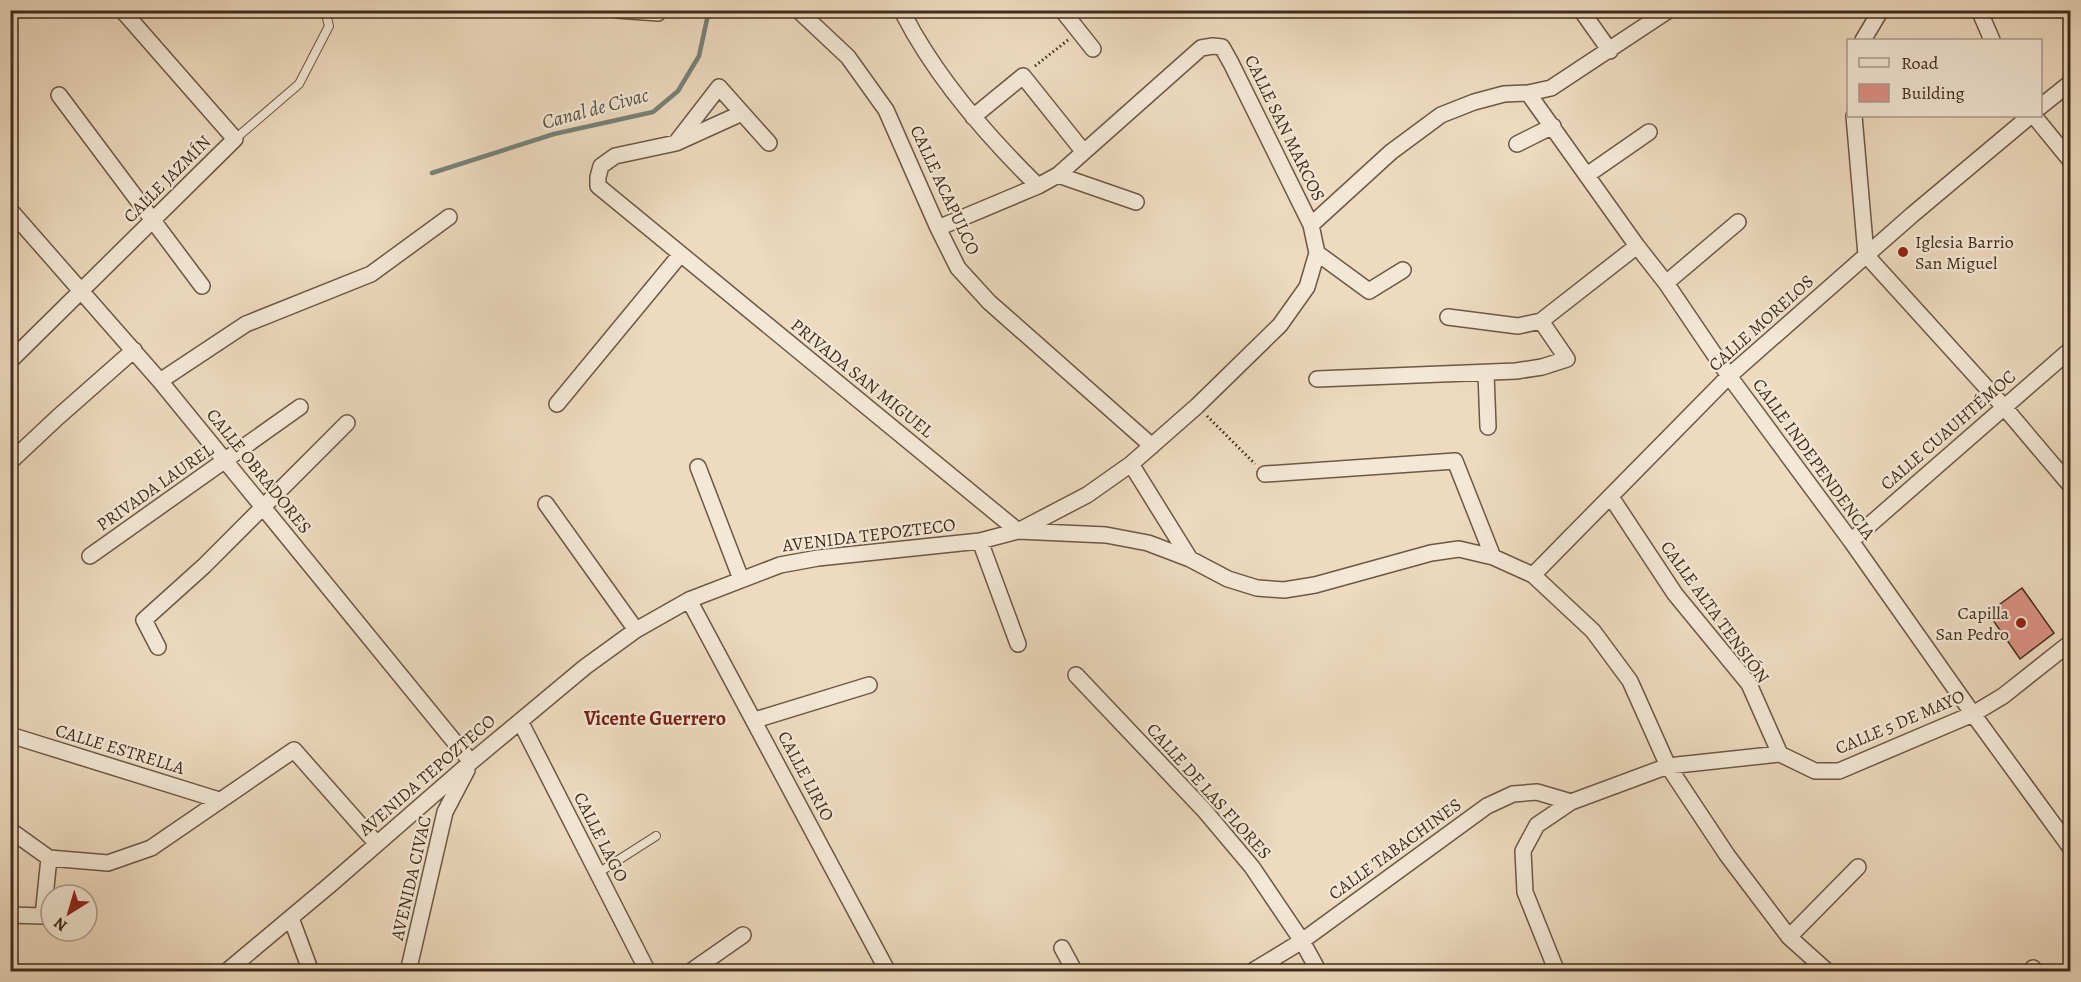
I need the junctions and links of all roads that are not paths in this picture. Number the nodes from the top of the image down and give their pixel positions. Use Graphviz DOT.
graph roads {
  1 [pos="122,10"];
  2 [pos="325,10"];
  3 [pos="659,10"];
  4 [pos="798,10"];
  5 [pos="908,10"];
  6 [pos="1062,10"];
  7 [pos="1581,10"];
  8 [pos="1881,10"];
  9 [pos="1979,10"];
  10 [pos="618,11"];
  11 [pos="1663,12"];
  12 [pos="1864,39"];
  13 [pos="1992,39"];
  14 [pos="1092,49"];
  15 [pos="1610,51"];
  16 [pos="2070,83"];
  17 [pos="1528,93"];
  18 [pos="59,95"];
  19 [pos="2042,105"];
  20 [pos="742,112"];
  21 [pos="973,117"];
  22 [pos="1854,117"];
  23 [pos="2031,117"];
  24 [pos="2033,117"];
  25 [pos="1553,126"];
  26 [pos="1649,132"];
  27 [pos="235,139"];
  28 [pos="676,142"];
  29 [pos="769,143"];
  30 [pos="1517,144"];
  31 [pos="1083,151"];
  32 [pos="2070,160"];
  33 [pos="1058,175"];
  34 [pos="1587,175"];
  35 [pos="1038,186"];
  36 [pos="1136,202"];
  37 [pos="10,210"];
  38 [pos="449,217"];
  39 [pos="154,221"];
  40 [pos="1738,222"];
  41 [pos="1311,225"];
  42 [pos="938,228"];
  43 [pos="1637,246"];
  44 [pos="1317,253"];
  45 [pos="681,255"];
  46 [pos="1866,255"];
  47 [pos="1403,270"];
  48 [pos="1666,283"];
  49 [pos="202,286"];
  50 [pos="82,291"];
  51 [pos="1448,317"];
  52 [pos="1541,321"];
  53 [pos="132,348"];
  54 [pos="2070,350"];
  55 [pos="10,361"];
  56 [pos="1486,373"];
  57 [pos="1729,376"];
  58 [pos="1317,379"];
  59 [pos="160,381"];
  60 [pos="557,404"];
  61 [pos="2004,406"];
  62 [pos="300,407"];
  63 [pos="347,423"];
  64 [pos="1488,427"];
  65 [pos="1152,446"];
  66 [pos="225,461"];
  67 [pos="10,462"];
  68 [pos="1131,464"];
  69 [pos="698,467"];
  70 [pos="1265,474"];
  71 [pos="2070,485"];
  72 [pos="1611,497"];
  73 [pos="546,504"];
  74 [pos="262,506"];
  75 [pos="1018,531"];
  76 [pos="980,541"];
  77 [pos="1851,541"];
  78 [pos="90,556"];
  79 [pos="1493,557"];
  80 [pos="1190,559"];
  81 [pos="1533,575"];
  82 [pos="741,579"];
  83 [pos="689,600"];
  84 [pos="636,630"];
  85 [pos="2070,643"];
  86 [pos="1018,644"];
  87 [pos="158,647"];
  88 [pos="1076,675"];
  89 [pos="869,685"];
  90 [pos="1973,714"];
  91 [pos="754,720"];
  92 [pos="520,721"];
  93 [pos="10,735"];
  94 [pos="1780,754"];
  95 [pos="471,762"];
  96 [pos="1668,765"];
  97 [pos="219,800"];
  98 [pos="1571,802"];
  99 [pos="10,830"];
  100 [pos="656,836"];
  101 [pos="377,844"];
  102 [pos="2070,848"];
  103 [pos="49,858"];
  104 [pos="1858,867"];
  105 [pos="598,873"];
  106 [pos="10,915"];
  107 [pos="291,918"];
  108 [pos="743,934"];
  109 [pos="1789,937"];
  110 [pos="1302,941"];
  111 [pos="1062,948"];
  112 [pos="1824,970"];
  113 [pos="226,972"];
  114 [pos="311,972"];
  115 [pos="408,972"];
  116 [pos="648,972"];
  117 [pos="690,972"];
  118 [pos="888,972"];
  119 [pos="1075,972"];
  120 [pos="1251,972"];
  121 [pos="1319,972"];
  122 [pos="1557,972"];
  1 -- 27 [label="street, CALLE JAZMÍN"];
  2 -- 27 [label="lane"];
  3 -- 10 [label="street"];
  4 -- 42 [label="street, CALLE ACAPULCO"];
  5 -- 21 [label="street"];
  6 -- 14 [label="street"];
  7 -- 15 [label="street"];
  8 -- 12 [label="street"];
  9 -- 13 [label="street"];
  11 -- 15 [label="street"];
  15 -- 17 [label="street"];
  16 -- 19 [label="street"];
  17 -- 25 [label="street, CALLE INDEPENDENCIA"];
  17 -- 41 [label="street"];
  18 -- 39 [label="street"];
  20 -- 28 [label="street"];
  20 -- 28 [label="street"];
  20 -- 29 [label="street"];
  21 -- 31 [label="street"];
  21 -- 35 [label="street"];
  22 -- 46 [label="street"];
  23 -- 46 [label="street, CALLE MORELOS"];
  24 -- 32 [label="street"];
  25 -- 30 [label="street"];
  25 -- 34 [label="street, CALLE INDEPENDENCIA"];
  26 -- 34 [label="street"];
  27 -- 39 [label="street, CALLE JAZMÍN"];
  28 -- 45 [label="street, PRIVADA SAN MIGUEL"];
  31 -- 33 [label="street, CALLE SAN MARCOS"];
  31 -- 41 [label="street, CALLE SAN MARCOS"];
  33 -- 35 [label="street, CALLE SAN MARCOS"];
  33 -- 36 [label="street"];
  34 -- 43 [label="street, CALLE INDEPENDENCIA"];
  35 -- 42 [label="street, CALLE SAN MARCOS"];
  37 -- 50 [label="street, CALLE OBRADORES"];
  38 -- 59 [label="street"];
  39 -- 49 [label="street"];
  39 -- 50 [label="street, CALLE JAZMÍN"];
  40 -- 48 [label="street"];
  41 -- 44 [label="street"];
  42 -- 65 [label="street, CALLE ACAPULCO"];
  43 -- 48 [label="street, CALLE INDEPENDENCIA"];
  43 -- 52 [label="street"];
  44 -- 47 [label="street"];
  44 -- 65 [label="street"];
  45 -- 60 [label="street"];
  45 -- 75 [label="street, PRIVADA SAN MIGUEL"];
  46 -- 57 [label="street, CALLE MORELOS"];
  46 -- 61 [label="street"];
  48 -- 57 [label="street, CALLE INDEPENDENCIA"];
  50 -- 53 [label="street, CALLE OBRADORES"];
  50 -- 55 [label="street"];
  51 -- 52 [label="street"];
  52 -- 56 [label="street"];
  53 -- 59 [label="street, CALLE OBRADORES"];
  53 -- 67 [label="street"];
  54 -- 61 [label="street, CALLE CUAUHTÉMOC"];
  56 -- 58 [label="street"];
  56 -- 64 [label="street"];
  57 -- 72 [label="street, CALLE MORELOS"];
  57 -- 77 [label="street, CALLE INDEPENDENCIA"];
  59 -- 66 [label="street, CALLE OBRADORES"];
  61 -- 71 [label="street"];
  61 -- 77 [label="street, CALLE CUAUHTÉMOC"];
  62 -- 66 [label="street, PRIVADA LAUREL"];
  63 -- 74 [label="street"];
  65 -- 68 [label="street"];
  66 -- 74 [label="street, CALLE OBRADORES"];
  66 -- 78 [label="street, PRIVADA LAUREL"];
  68 -- 75 [label="street"];
  68 -- 80 [label="street"];
  69 -- 82 [label="street"];
  70 -- 79 [label="street"];
  72 -- 81 [label="street, CALLE MORELOS"];
  72 -- 94 [label="street, CALLE ALTA TENSIÓN"];
  73 -- 84 [label="street"];
  74 -- 87 [label="street"];
  74 -- 95 [label="street, CALLE OBRADORES"];
  75 -- 76 [label="street, AVENIDA TEPOZTECO"];
  75 -- 80 [label="street, AVENIDA TEPOZTECO"];
  76 -- 82 [label="street, AVENIDA TEPOZTECO"];
  76 -- 86 [label="street"];
  77 -- 90 [label="street, CALLE INDEPENDENCIA"];
  79 -- 80 [label="street, AVENIDA TEPOZTECO"];
  79 -- 81 [label="street, AVENIDA TEPOZTECO"];
  81 -- 96 [label="street, AVENIDA TEPOZTECO"];
  82 -- 83 [label="street, AVENIDA TEPOZTECO"];
  83 -- 84 [label="street, AVENIDA TEPOZTECO"];
  83 -- 91 [label="street, CALLE LIRIO"];
  84 -- 92 [label="street, AVENIDA TEPOZTECO"];
  85 -- 90 [label="street, CALLE 5 DE MAYO"];
  88 -- 110 [label="street, CALLE DE LAS FLORES"];
  89 -- 91 [label="street"];
  90 -- 94 [label="street, CALLE 5 DE MAYO"];
  90 -- 102 [label="street, CALLE INDEPENDENCIA"];
  91 -- 118 [label="street, CALLE LIRIO"];
  92 -- 95 [label="street, AVENIDA TEPOZTECO"];
  92 -- 105 [label="street, CALLE LAGO"];
  93 -- 97 [label="street, CALLE ESTRELLA"];
  94 -- 96 [label="street"];
  95 -- 101 [label="street, AVENIDA TEPOZTECO"];
  95 -- 115 [label="street, AVENIDA CIVAC"];
  96 -- 98 [label="street"];
  96 -- 109 [label="street, AVENIDA TEPOZTECO"];
  97 -- 101 [label="street"];
  97 -- 103 [label="street"];
  98 -- 110 [label="street, CALLE TABACHINES"];
  98 -- 122 [label="street"];
  99 -- 103 [label="street"];
  100 -- 105 [label="lane"];
  101 -- 107 [label="street, AVENIDA TEPOZTECO"];
  103 -- 106 [label="street"];
  104 -- 109 [label="street"];
  105 -- 116 [label="street, CALLE LAGO"];
  107 -- 113 [label="street, AVENIDA TEPOZTECO"];
  107 -- 114 [label="street"];
  108 -- 117 [label="street"];
  109 -- 112 [label="street, AVENIDA TEPOZTECO"];
  110 -- 120 [label="street, CALLE TABACHINES"];
  110 -- 121 [label="street, CALLE DE LAS FLORES"];
  111 -- 119 [label="street"];
}
